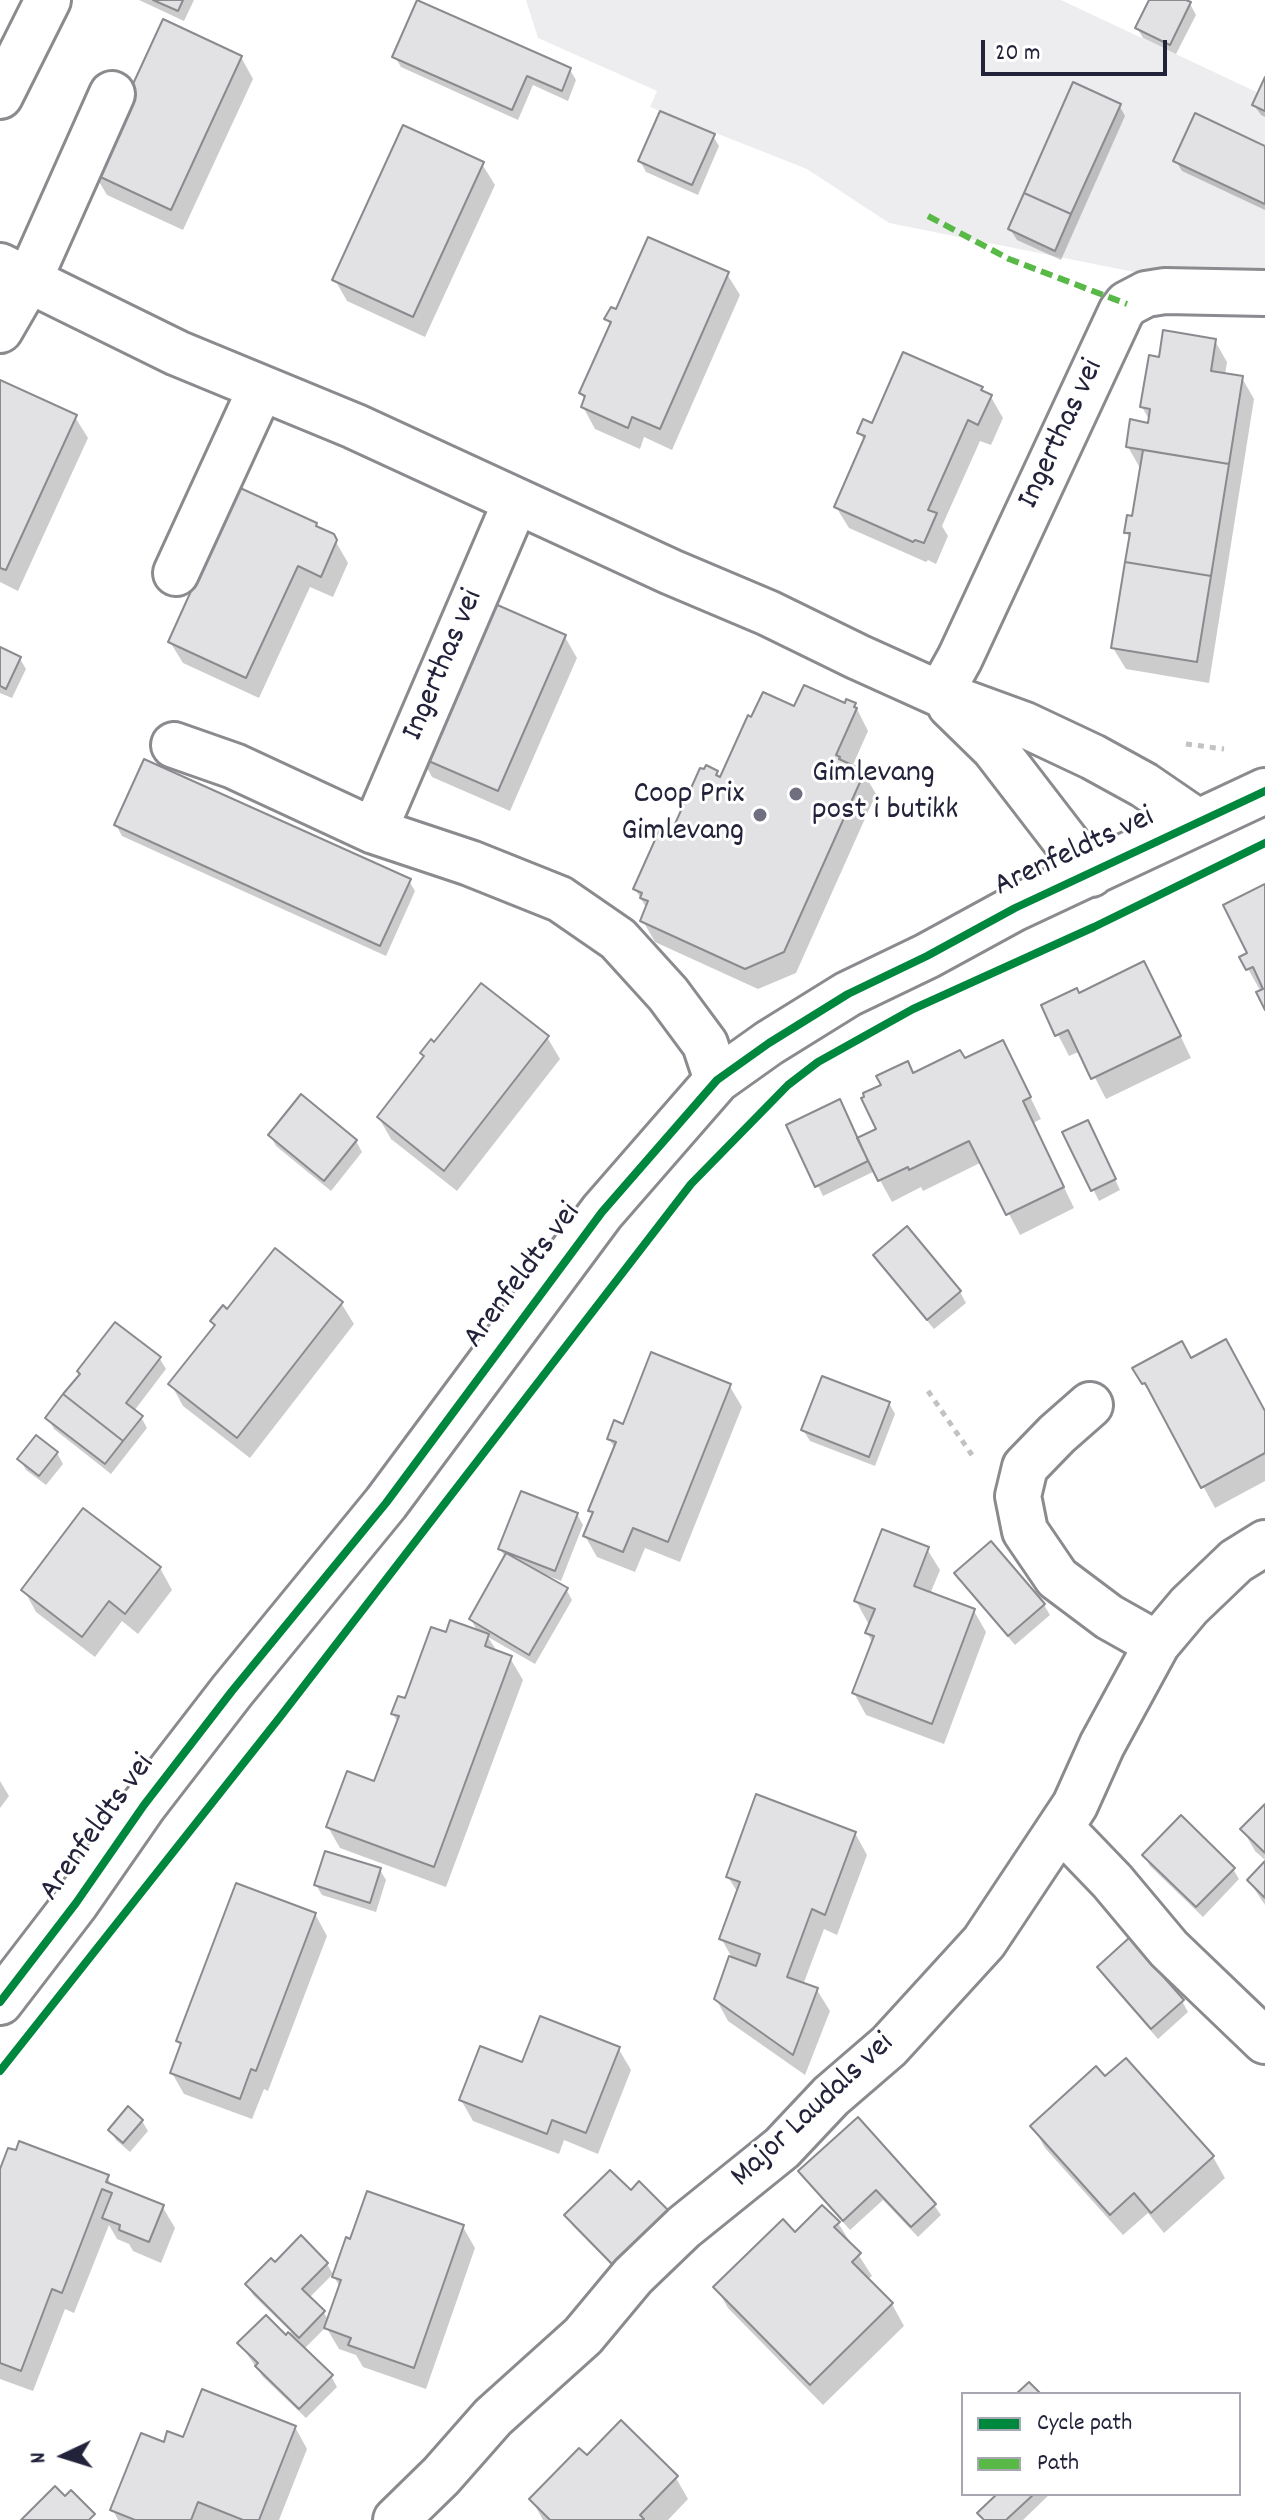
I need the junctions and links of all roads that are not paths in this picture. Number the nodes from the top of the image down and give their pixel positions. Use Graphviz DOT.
graph roads {
  1 [pos="48,0"];
  2 [pos="112,94"];
  3 [pos="0,96"];
  4 [pos="14,273"];
  5 [pos="1265,293"];
  6 [pos="0,330"];
  7 [pos="261,388"];
  8 [pos="516,501"];
  9 [pos="176,573"];
  10 [pos="940,694"];
  11 [pos="174,745"];
  12 [pos="1265,791"];
  13 [pos="1198,822"];
  14 [pos="374,831"];
  15 [pos="1091,874"];
  16 [pos="717,1080"];
  17 [pos="1090,1405"];
  18 [pos="1265,1543"];
  19 [pos="1157,1644"];
  20 [pos="1061,1828"];
  21 [pos="0,2002"];
  22 [pos="1265,2041"];
  23 [pos="396,2520"];
  1 -- 3 [label="street"];
  2 -- 4 [label="street"];
  4 -- 6 [label="street"];
  4 -- 7 [label="street"];
  5 -- 10 [label="street, Ingerthas vei"];
  7 -- 8 [label="street"];
  7 -- 9 [label="street"];
  8 -- 10 [label="street"];
  8 -- 14 [label="street, Ingerthas vei"];
  10 -- 13 [label="street"];
  10 -- 15 [label="street"];
  11 -- 14 [label="street"];
  12 -- 13 [label="street, Arenfeldts vei"];
  13 -- 15 [label="street, Arenfeldts vei"];
  14 -- 16 [label="street"];
  15 -- 16 [label="street, Arenfeldts vei"];
  16 -- 21 [label="street, Arenfeldts vei"];
  17 -- 19 [label="street"];
  18 -- 19 [label="street, Major Laudals vei"];
  19 -- 20 [label="street, Major Laudals vei"];
  20 -- 22 [label="street"];
  20 -- 23 [label="street, Major Laudals vei"];
}
